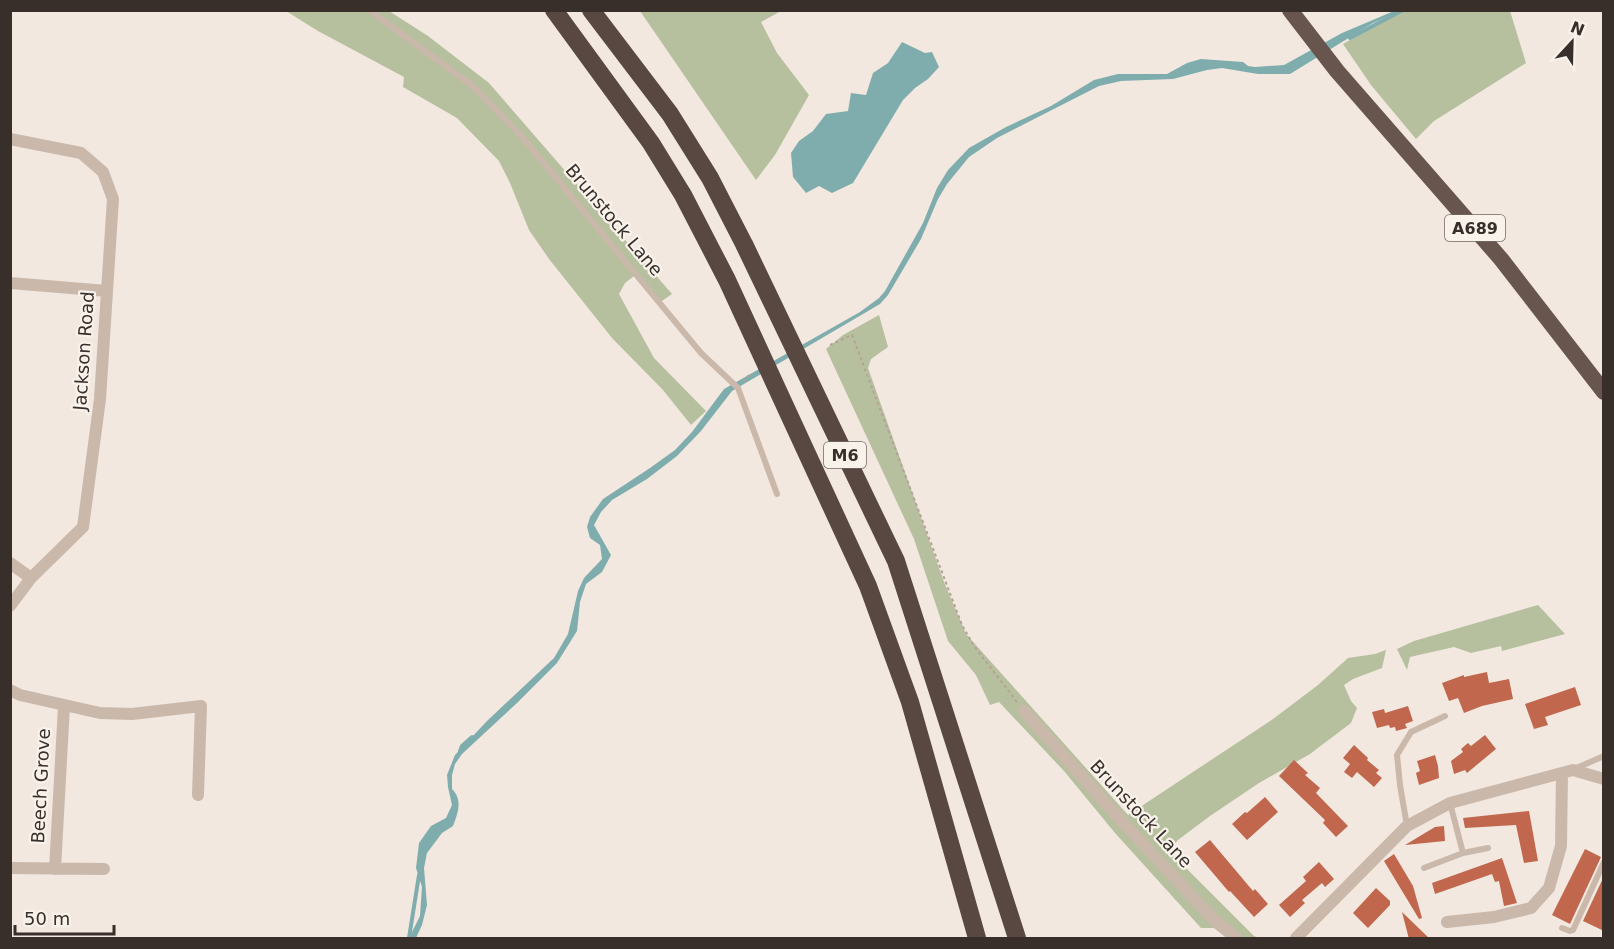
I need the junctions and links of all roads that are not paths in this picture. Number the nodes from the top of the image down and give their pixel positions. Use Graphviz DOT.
graph roads {
  1 [pos="369,10"];
  2 [pos="554,10"];
  3 [pos="591,10"];
  4 [pos="1290,10"];
  5 [pos="10,139"];
  6 [pos="10,283"];
  7 [pos="106,291"];
  8 [pos="1604,392"];
  9 [pos="777,494"];
  10 [pos="10,563"];
  11 [pos="31,578"];
  12 [pos="10,606"];
  13 [pos="10,690"];
  14 [pos="63,706"];
  15 [pos="1024,711"];
  16 [pos="1444,716"];
  17 [pos="1604,756"];
  18 [pos="1568,771"];
  19 [pos="1604,779"];
  20 [pos="198,795"];
  21 [pos="1450,803"];
  22 [pos="1407,826"];
  23 [pos="1488,848"];
  24 [pos="1462,853"];
  25 [pos="1604,862"];
  26 [pos="10,868"];
  27 [pos="1424,868"];
  28 [pos="55,869"];
  29 [pos="104,869"];
  30 [pos="1447,922"];
  31 [pos="1562,927"];
  32 [pos="977,939"];
  33 [pos="1017,939"];
  34 [pos="1236,939"];
  35 [pos="1296,939"];
  1 -- 9 [label="lane, Brunstock Lane"];
  2 -- 32 [label="highway, M6"];
  3 -- 33 [label="highway, M6"];
  4 -- 8 [label="highway, A689"];
  5 -- 7 [label="street, Jackson Road"];
  6 -- 7 [label="street"];
  7 -- 11 [label="street, Jackson Road"];
  10 -- 11 [label="street"];
  11 -- 12 [label="street, Jackson Road"];
  13 -- 14 [label="street"];
  14 -- 20 [label="street"];
  14 -- 28 [label="street, Beech Grove"];
  15 -- 34 [label="street, Brunstock Lane"];
  16 -- 22 [label="lane"];
  17 -- 18 [label="lane"];
  18 -- 19 [label="street"];
  18 -- 21 [label="street"];
  18 -- 30 [label="street"];
  21 -- 22 [label="street"];
  21 -- 24 [label="lane"];
  22 -- 35 [label="street"];
  23 -- 24 [label="lane"];
  24 -- 27 [label="lane"];
  25 -- 31 [label="lane"];
  26 -- 28 [label="street, Beech Grove"];
  28 -- 29 [label="street, Beech Grove"];
}
